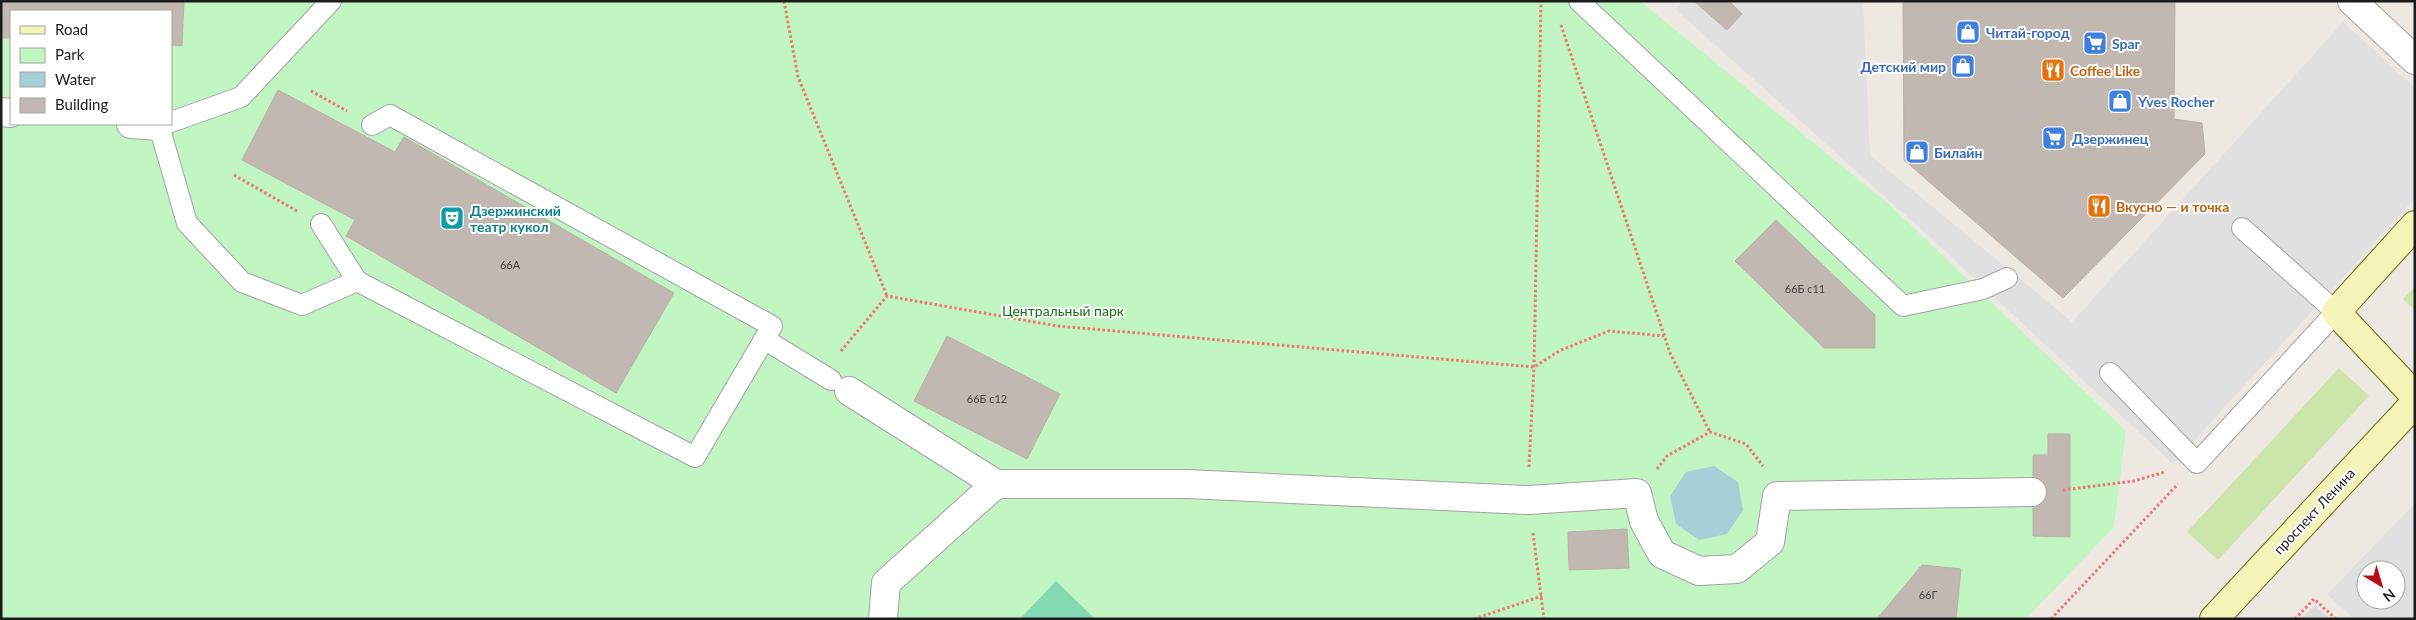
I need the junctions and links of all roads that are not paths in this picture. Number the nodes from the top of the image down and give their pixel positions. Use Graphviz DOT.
graph roads {
  1 [pos="331,1"];
  2 [pos="1579,1"];
  3 [pos="2352,1"];
  4 [pos="2415,60"];
  5 [pos="172,122"];
  6 [pos="165,125"];
  7 [pos="372,125"];
  8 [pos="321,224"];
  9 [pos="2415,225"];
  10 [pos="2242,228"];
  11 [pos="2008,278"];
  12 [pos="357,280"];
  13 [pos="2336,312"];
  14 [pos="764,339"];
  15 [pos="2110,373"];
  16 [pos="834,382"];
  17 [pos="2415,396"];
  18 [pos="2415,403"];
  19 [pos="996,484"];
  20 [pos="2032,492"];
  21 [pos="883,619"];
  22 [pos="2214,619"];
  1 -- 5 [label="lane"];
  2 -- 11 [label="lane"];
  3 -- 4 [label="street"];
  6 -- 12 [label="lane"];
  7 -- 14 [label="lane"];
  8 -- 12 [label="lane"];
  9 -- 13 [label="main road"];
  10 -- 13 [label="lane"];
  12 -- 14 [label="lane"];
  13 -- 15 [label="lane"];
  13 -- 17 [label="main road"];
  14 -- 16 [label="lane"];
  16 -- 19 [label="street"];
  18 -- 22 [label="main road, проспект Ленина"];
  19 -- 20 [label="street"];
  19 -- 21 [label="street"];
}
